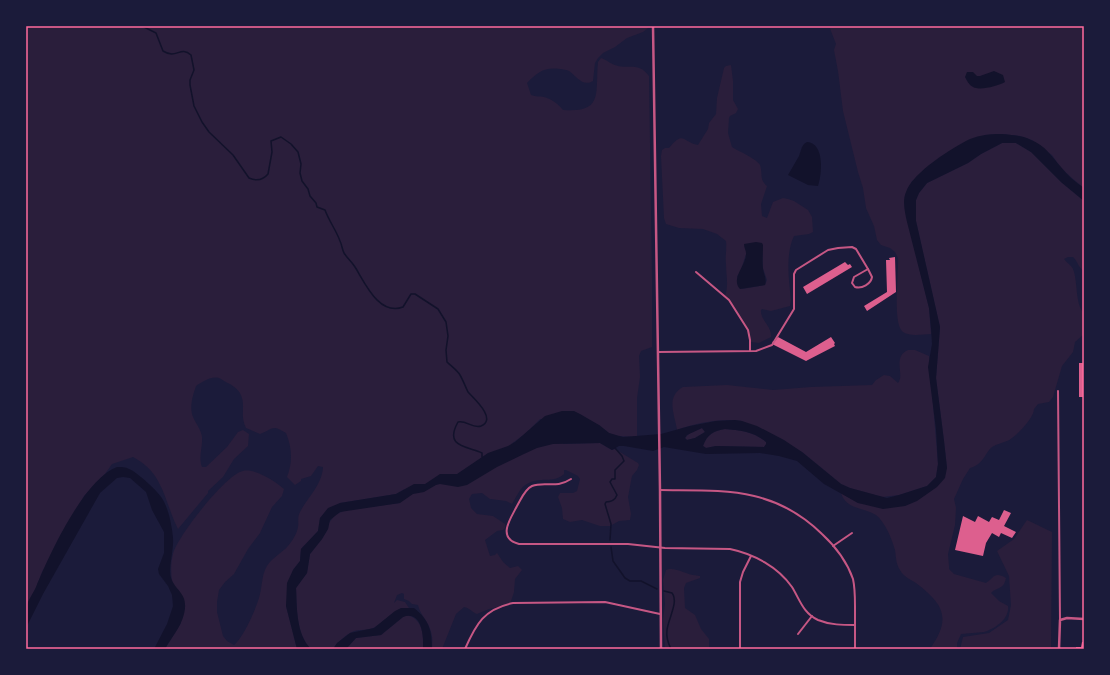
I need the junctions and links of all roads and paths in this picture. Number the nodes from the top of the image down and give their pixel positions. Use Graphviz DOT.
graph roads {
  1 [pos="653,26"];
  2 [pos="868,269"];
  3 [pos="696,272"];
  4 [pos="750,351"];
  5 [pos="658,352"];
  6 [pos="1058,391"];
  7 [pos="572,479"];
  8 [pos="660,490"];
  9 [pos="852,533"];
  10 [pos="833,546"];
  11 [pos="660,547"];
  12 [pos="751,556"];
  13 [pos="660,614"];
  14 [pos="812,616"];
  15 [pos="1084,619"];
  16 [pos="1060,620"];
  17 [pos="855,625"];
  18 [pos="798,634"];
  19 [pos="465,649"];
  20 [pos="661,649"];
  21 [pos="740,649"];
  22 [pos="856,649"];
  23 [pos="1059,649"];
  1 -- 5 [label="street"];
  2 -- 2 [label="street"];
  2 -- 4 [label="street"];
  3 -- 4 [label="street"];
  4 -- 5 [label="street"];
  5 -- 8 [label="street"];
  6 -- 16 [label="street"];
  7 -- 11 [label="street"];
  8 -- 10 [label="street"];
  8 -- 11 [label="street"];
  9 -- 10 [label="street"];
  10 -- 17 [label="street"];
  11 -- 12 [label="street"];
  11 -- 13 [label="street"];
  12 -- 14 [label="street"];
  12 -- 21 [label="street"];
  13 -- 19 [label="street"];
  13 -- 20 [label="street"];
  14 -- 17 [label="street"];
  14 -- 18 [label="street"];
  15 -- 16 [label="street"];
  16 -- 23 [label="street"];
  17 -- 22 [label="street"];
}
